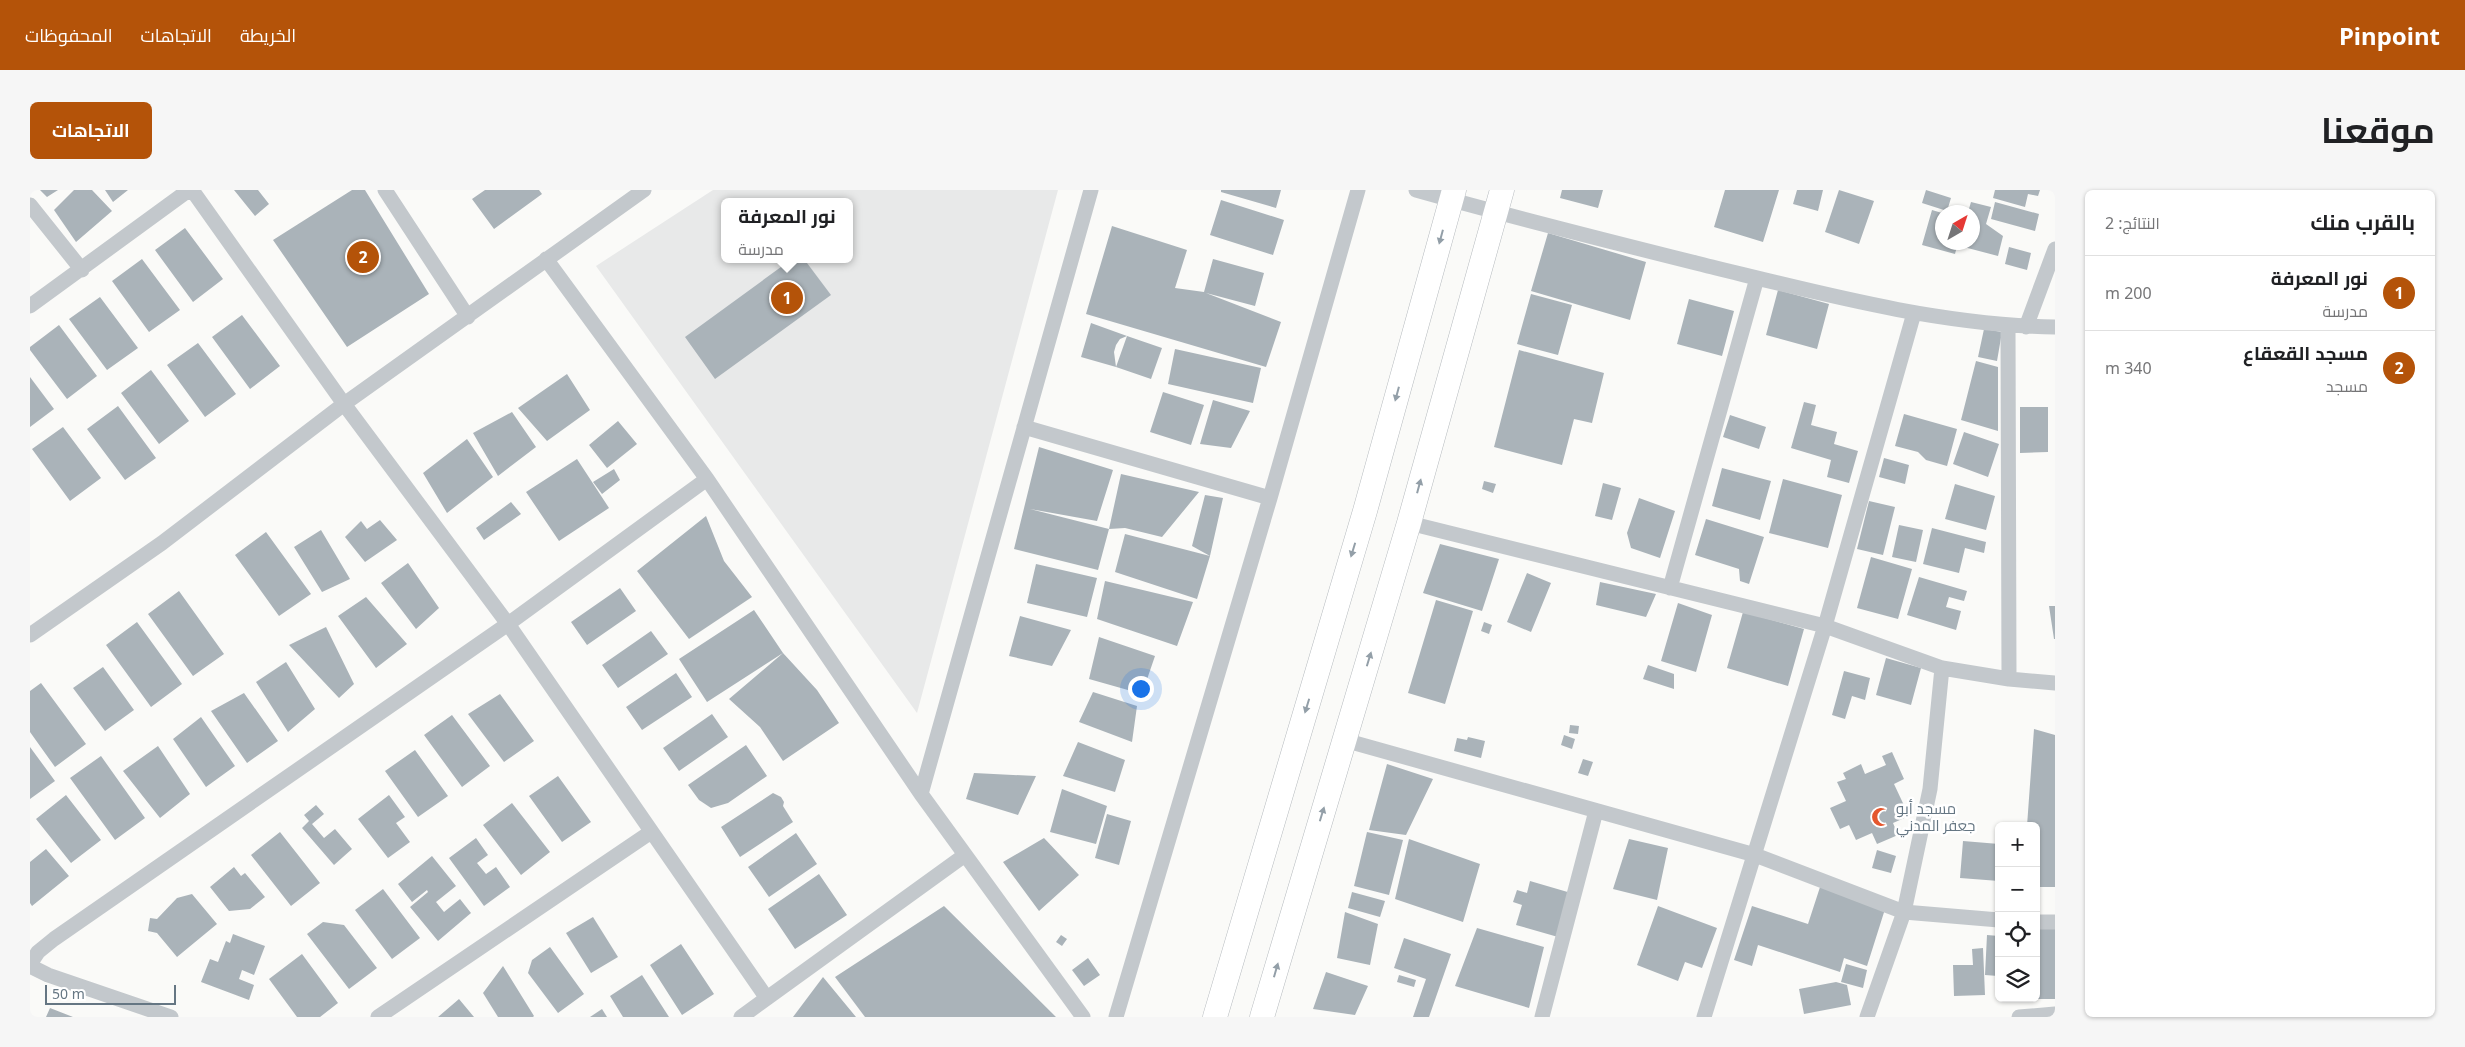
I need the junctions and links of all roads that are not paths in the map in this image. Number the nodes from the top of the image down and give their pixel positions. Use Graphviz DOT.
graph roads {
  1 [pos="191,190"];
  2 [pos="385,190"];
  3 [pos="644,190"];
  4 [pos="1092,190"];
  5 [pos="1358,190"];
  6 [pos="1416,190"];
  7 [pos="1502,190"];
  8 [pos="1452,195"];
  9 [pos="30,205"];
  10 [pos="1495,213"];
  11 [pos="2055,249"];
  12 [pos="546,259"];
  13 [pos="82,270"];
  14 [pos="1757,278"];
  15 [pos="30,306"];
  16 [pos="1914,313"];
  17 [pos="468,317"];
  18 [pos="2008,326"];
  19 [pos="2026,327"];
  20 [pos="2055,327"];
  21 [pos="344,404"];
  22 [pos="1024,427"];
  23 [pos="707,479"];
  24 [pos="1270,498"];
  25 [pos="1409,523"];
  26 [pos="1670,588"];
  27 [pos="508,624"];
  28 [pos="1825,626"];
  29 [pos="30,635"];
  30 [pos="1942,668"];
  31 [pos="2009,679"];
  32 [pos="2055,683"];
  33 [pos="1344,740"];
  34 [pos="921,794"];
  35 [pos="1596,811"];
  36 [pos="651,832"];
  37 [pos="965,855"];
  38 [pos="1755,855"];
  39 [pos="1904,912"];
  40 [pos="1995,920"];
  41 [pos="2040,922"];
  42 [pos="2055,922"];
  43 [pos="30,965"];
  44 [pos="766,997"];
  45 [pos="2055,1014"];
  46 [pos="171,1017"];
  47 [pos="378,1017"];
  48 [pos="740,1017"];
  49 [pos="1083,1017"];
  50 [pos="1116,1017"];
  51 [pos="1216,1017"];
  52 [pos="1262,1017"];
  53 [pos="1542,1017"];
  54 [pos="1704,1017"];
  55 [pos="1867,1017"];
  56 [pos="2019,1017"];
  1 -- 13 [label="street"];
  1 -- 21 [label="street"];
  2 -- 17 [label="street"];
  3 -- 12 [label="street"];
  4 -- 22 [label="street"];
  5 -- 24 [label="street"];
  6 -- 8 [label="street"];
  7 -- 10 [label="main road"];
  8 -- 10 [label="street"];
  8 -- 51 [label="main road, one-way"];
  9 -- 13 [label="street"];
  10 -- 14 [label="street"];
  25 -- 10 [label="main road, one-way"];
  11 -- 19 [label="street"];
  12 -- 17 [label="street"];
  12 -- 23 [label="street"];
  13 -- 15 [label="street"];
  14 -- 16 [label="street"];
  14 -- 26 [label="street"];
  16 -- 18 [label="street"];
  16 -- 28 [label="street"];
  17 -- 21 [label="street"];
  18 -- 19 [label="street"];
  18 -- 31 [label="street"];
  19 -- 20 [label="street"];
  21 -- 27 [label="street"];
  21 -- 29 [label="street"];
  22 -- 24 [label="street"];
  22 -- 34 [label="street"];
  23 -- 27 [label="street"];
  23 -- 34 [label="street"];
  24 -- 50 [label="street"];
  25 -- 26 [label="street"];
  33 -- 25 [label="main road, one-way"];
  26 -- 28 [label="street"];
  27 -- 36 [label="street"];
  27 -- 43 [label="street"];
  28 -- 30 [label="street"];
  28 -- 38 [label="street"];
  30 -- 31 [label="street"];
  30 -- 39 [label="street"];
  31 -- 32 [label="street"];
  33 -- 35 [label="street"];
  52 -- 33 [label="main road, one-way"];
  34 -- 37 [label="street"];
  35 -- 38 [label="street"];
  35 -- 53 [label="street"];
  36 -- 44 [label="street"];
  36 -- 47 [label="street"];
  37 -- 44 [label="street"];
  37 -- 49 [label="street"];
  38 -- 39 [label="street"];
  38 -- 54 [label="street"];
  39 -- 40 [label="street"];
  39 -- 55 [label="street"];
  41 -- 42 [label="street"];
  43 -- 46 [label="street"];
  44 -- 48 [label="street"];
  45 -- 56 [label="street"];
}
